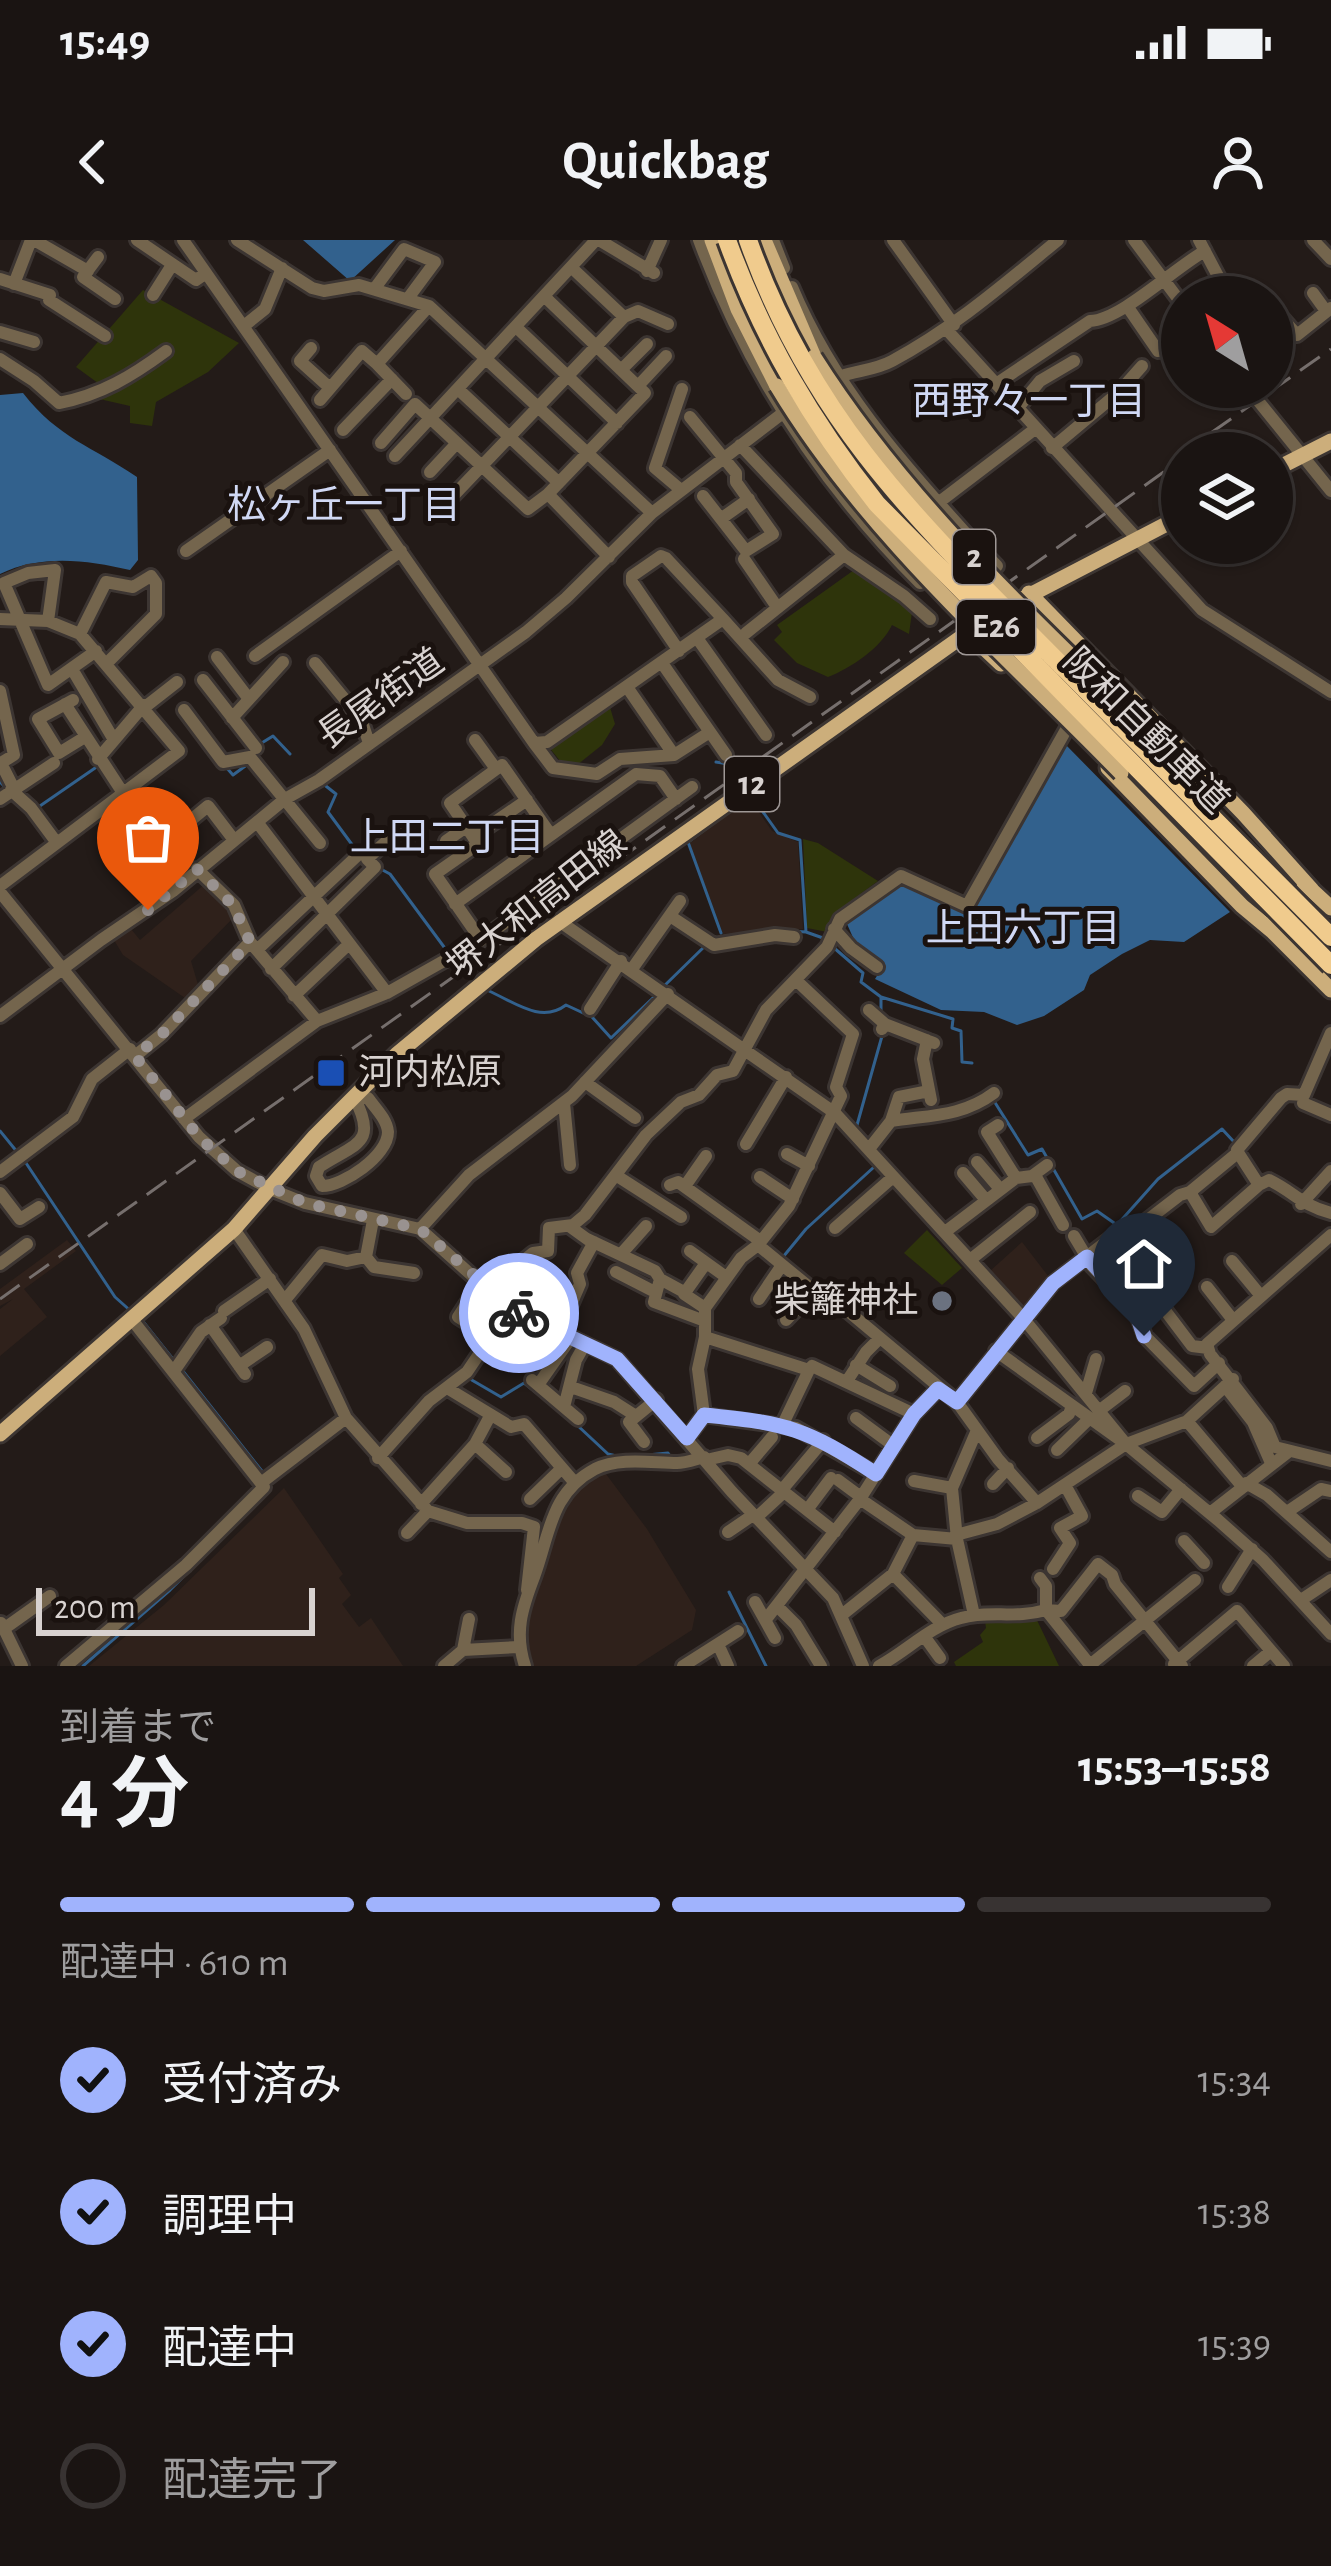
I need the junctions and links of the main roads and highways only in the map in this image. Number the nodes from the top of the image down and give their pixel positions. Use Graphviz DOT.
graph roads {
  1 [pos="712,240"];
  2 [pos="727,240"];
  3 [pos="748,240"];
  4 [pos="764,240"];
  5 [pos="1331,441"];
  6 [pos="1293,460"];
  7 [pos="1161,527"];
  8 [pos="1029,593"];
  9 [pos="967,632"];
  10 [pos="1312,890"];
  11 [pos="1331,908"];
  12 [pos="1272,931"];
  13 [pos="1331,937"];
  14 [pos="1331,965"];
  15 [pos="1331,990"];
  16 [pos="0,1434"];
  1 -- 12 [label="main road, 2, bridge"];
  2 -- 14 [label="highway, 阪和自動車道 / E26, bridge"];
  3 -- 13 [label="highway, 阪和自動車道 / E26, bridge"];
  4 -- 10 [label="main road, 2, bridge"];
  5 -- 6 [label="main road"];
  7 -- 8 [label="main road, 堺大和高田線 / 12"];
  8 -- 9 [label="main road, 堺大和高田線 / 12"];
  8 -- 10 [label="main road"];
  9 -- 12 [label="main road"];
  9 -- 16 [label="main road, 堺大和高田線 / 12"];
  10 -- 11 [label="main road, 2"];
  12 -- 15 [label="main road, 2"];
}
